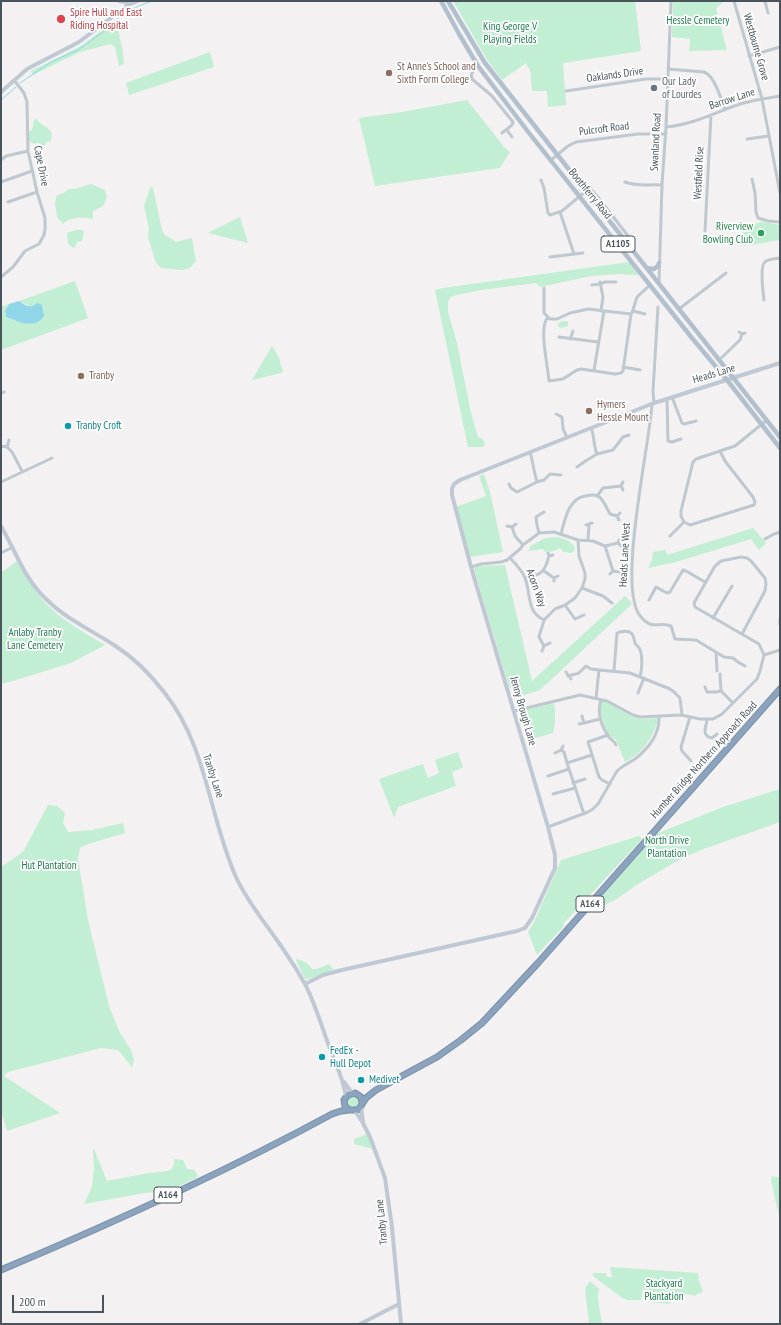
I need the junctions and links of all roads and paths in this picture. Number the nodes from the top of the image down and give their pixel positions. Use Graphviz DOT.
graph roads {
  1 [pos="119,1"];
  2 [pos="138,1"];
  3 [pos="441,1"];
  4 [pos="448,1"];
  5 [pos="671,1"];
  6 [pos="734,1"];
  7 [pos="765,1"];
  8 [pos="128,5"];
  9 [pos="768,13"];
  10 [pos="780,47"];
  11 [pos="749,56"];
  12 [pos="478,66"];
  13 [pos="668,69"];
  14 [pos="667,79"];
  15 [pos="14,80"];
  16 [pos="566,91"];
  17 [pos="1,92"];
  18 [pos="780,96"];
  19 [pos="762,99"];
  20 [pos="725,110"];
  21 [pos="711,115"];
  22 [pos="666,126"];
  23 [pos="507,130"];
  24 [pos="502,133"];
  25 [pos="666,134"];
  26 [pos="769,136"];
  27 [pos="512,137"];
  28 [pos="747,139"];
  29 [pos="28,151"];
  30 [pos="557,154"];
  31 [pos="1,160"];
  32 [pos="551,160"];
  33 [pos="32,171"];
  34 [pos="752,179"];
  35 [pos="541,180"];
  36 [pos="577,180"];
  37 [pos="1,182"];
  38 [pos="625,182"];
  39 [pos="662,185"];
  40 [pos="586,191"];
  41 [pos="37,192"];
  42 [pos="780,193"];
  43 [pos="580,196"];
  44 [pos="8,202"];
  45 [pos="560,212"];
  46 [pos="780,222"];
  47 [pos="705,231"];
  48 [pos="631,249"];
  49 [pos="583,253"];
  50 [pos="574,254"];
  51 [pos="550,257"];
  52 [pos="780,258"];
  53 [pos="659,263"];
  54 [pos="646,267"];
  55 [pos="726,273"];
  56 [pos="1,277"];
  57 [pos="616,282"];
  58 [pos="600,283"];
  59 [pos="659,284"];
  60 [pos="592,285"];
  61 [pos="650,285"];
  62 [pos="544,288"];
  63 [pos="764,300"];
  64 [pos="658,307"];
  65 [pos="679,309"];
  66 [pos="602,311"];
  67 [pos="633,311"];
  68 [pos="630,314"];
  69 [pos="645,314"];
  70 [pos="547,318"];
  71 [pos="573,331"];
  72 [pos="742,333"];
  73 [pos="559,337"];
  74 [pos="570,339"];
  75 [pos="598,342"];
  76 [pos="719,360"];
  77 [pos="780,363"];
  78 [pos="623,367"];
  79 [pos="594,370"];
  80 [pos="640,370"];
  81 [pos="734,378"];
  82 [pos="727,380"];
  83 [pos="672,397"];
  84 [pos="667,399"];
  85 [pos="653,403"];
  86 [pos="556,414"];
  87 [pos="766,420"];
  88 [pos="696,421"];
  89 [pos="761,425"];
  90 [pos="591,428"];
  91 [pos="629,435"];
  92 [pos="567,437"];
  93 [pos="780,437"];
  94 [pos="681,439"];
  95 [pos="9,440"];
  96 [pos="1,446"];
  97 [pos="7,447"];
  98 [pos="780,448"];
  99 [pos="720,451"];
  100 [pos="530,452"];
  101 [pos="597,454"];
  102 [pos="52,458"];
  103 [pos="577,468"];
  104 [pos="22,471"];
  105 [pos="561,475"];
  106 [pos="1,482"];
  107 [pos="537,482"];
  108 [pos="623,482"];
  109 [pos="508,484"];
  110 [pos="621,486"];
  111 [pos="623,490"];
  112 [pos="597,496"];
  113 [pos="544,512"];
  114 [pos="619,520"];
  115 [pos="684,522"];
  116 [pos="516,524"];
  117 [pos="589,524"];
  118 [pos="1,526"];
  119 [pos="507,526"];
  120 [pos="512,527"];
  121 [pos="780,532"];
  122 [pos="539,533"];
  123 [pos="561,534"];
  124 [pos="670,536"];
  125 [pos="765,539"];
  126 [pos="578,540"];
  127 [pos="588,540"];
  128 [pos="523,545"];
  129 [pos="605,546"];
  130 [pos="621,546"];
  131 [pos="13,547"];
  132 [pos="1,553"];
  133 [pos="550,554"];
  134 [pos="510,558"];
  135 [pos="471,567"];
  136 [pos="544,571"];
  137 [pos="619,572"];
  138 [pos="558,576"];
  139 [pos="525,578"];
  140 [pos="705,582"];
  141 [pos="732,586"];
  142 [pos="582,588"];
  143 [pos="649,600"];
  144 [pos="612,603"];
  145 [pos="565,605"];
  146 [pos="584,615"];
  147 [pos="713,618"];
  148 [pos="780,619"];
  149 [pos="544,620"];
  150 [pos="780,624"];
  151 [pos="742,634"];
  152 [pos="550,643"];
  153 [pos="544,646"];
  154 [pos="713,650"];
  155 [pos="780,650"];
  156 [pos="542,651"];
  157 [pos="716,652"];
  158 [pos="710,654"];
  159 [pos="764,654"];
  160 [pos="590,663"];
  161 [pos="586,666"];
  162 [pos="746,666"];
  163 [pos="599,670"];
  164 [pos="614,671"];
  165 [pos="717,671"];
  166 [pos="566,672"];
  167 [pos="720,674"];
  168 [pos="642,677"];
  169 [pos="705,686"];
  170 [pos="780,689"];
  171 [pos="721,691"];
  172 [pos="638,693"];
  173 [pos="596,698"];
  174 [pos="601,700"];
  175 [pos="733,703"];
  176 [pos="514,711"];
  177 [pos="582,716"];
  178 [pos="682,716"];
  179 [pos="659,717"];
  180 [pos="690,718"];
  181 [pos="600,719"];
  182 [pos="706,720"];
  183 [pos="584,723"];
  184 [pos="580,724"];
  185 [pos="717,734"];
  186 [pos="608,735"];
  187 [pos="616,745"];
  188 [pos="563,746"];
  189 [pos="561,750"];
  190 [pos="555,753"];
  191 [pos="592,755"];
  192 [pos="691,762"];
  193 [pos="567,763"];
  194 [pos="569,769"];
  195 [pos="548,776"];
  196 [pos="585,779"];
  197 [pos="573,783"];
  198 [pos="610,784"];
  199 [pos="575,788"];
  200 [pos="552,794"];
  201 [pos="584,814"];
  202 [pos="548,827"];
  203 [pos="305,984"];
  204 [pos="343,1080"];
  205 [pos="376,1090"];
  206 [pos="355,1093"];
  207 [pos="345,1098"];
  208 [pos="362,1105"];
  209 [pos="352,1111"];
  210 [pos="332,1114"];
  211 [pos="364,1123"];
  212 [pos="1,1270"];
  213 [pos="399,1304"];
  214 [pos="360,1324"];
  215 [pos="401,1324"];
  1 -- 8 [label="main road"];
  2 -- 8 [label="main road"];
  3 -- 12 [label="main road, Boothferry Road / A1105"];
  4 -- 30 [label="main road, Boothferry Road / A1105"];
  5 -- 13 [label="street, Swanland Road"];
  6 -- 11 [label="street, Westbourne Grove"];
  7 -- 9 [label="street"];
  8 -- 15 [label="main road"];
  10 -- 11 [label="street"];
  11 -- 19 [label="street, Westbourne Grove"];
  12 -- 23 [label="street"];
  12 -- 32 [label="main road, Boothferry Road / A1105"];
  13 -- 14 [label="street, Swanland Road"];
  13 -- 20 [label="street"];
  14 -- 16 [label="street, Oaklands Drive"];
  14 -- 22 [label="street, Swanland Road"];
  15 -- 17 [label="main road"];
  15 -- 29 [label="street, Cape Drive"];
  18 -- 19 [label="street, Barrow Lane"];
  19 -- 20 [label="street, Barrow Lane"];
  19 -- 26 [label="street, Westbourne Grove"];
  20 -- 21 [label="street, Barrow Lane"];
  21 -- 22 [label="street, Barrow Lane"];
  21 -- 47 [label="street, Westfield Rise"];
  22 -- 25 [label="street, Swanland Road"];
  23 -- 24 [label="street"];
  23 -- 27 [label="street"];
  25 -- 30 [label="street, Pulcroft Road"];
  25 -- 39 [label="street, Swanland Road"];
  26 -- 28 [label="street"];
  26 -- 42 [label="street, Westbourne Grove"];
  29 -- 31 [label="street"];
  29 -- 33 [label="street, Cape Drive"];
  30 -- 32 [label="street, Pulcroft Road"];
  30 -- 36 [label="main road, Boothferry Road / A1105"];
  32 -- 43 [label="main road, Boothferry Road / A1105"];
  33 -- 37 [label="street"];
  33 -- 41 [label="street, Cape Drive"];
  34 -- 46 [label="street"];
  35 -- 45 [label="street"];
  36 -- 40 [label="main road, Boothferry Road / A1105"];
  36 -- 48 [label="street, Boothferry Road"];
  38 -- 39 [label="street"];
  39 -- 53 [label="street, Swanland Road"];
  40 -- 43 [label="street"];
  40 -- 48 [label="main road, Boothferry Road / A1105"];
  41 -- 44 [label="street"];
  41 -- 56 [label="street, Cape Drive"];
  43 -- 45 [label="street"];
  43 -- 61 [label="main road, Boothferry Road / A1105"];
  45 -- 50 [label="street"];
  48 -- 54 [label="main road, Boothferry Road / A1105"];
  49 -- 50 [label="street"];
  50 -- 51 [label="street"];
  52 -- 63 [label="street"];
  53 -- 54 [label="main road"];
  53 -- 59 [label="street, Swanland Road"];
  54 -- 59 [label="main road, Boothferry Road / A1105"];
  55 -- 65 [label="street"];
  57 -- 58 [label="street"];
  58 -- 60 [label="street"];
  58 -- 66 [label="street"];
  59 -- 65 [label="main road, Boothferry Road / A1105"];
  61 -- 67 [label="street"];
  61 -- 82 [label="main road, Boothferry Road / A1105"];
  62 -- 70 [label="street"];
  64 -- 85 [label="street"];
  65 -- 76 [label="main road, Boothferry Road / A1105"];
  66 -- 68 [label="street"];
  66 -- 70 [label="street"];
  66 -- 75 [label="street"];
  67 -- 68 [label="street"];
  67 -- 69 [label="street"];
  68 -- 78 [label="street"];
  70 -- 79 [label="street"];
  71 -- 74 [label="street"];
  72 -- 76 [label="street"];
  73 -- 74 [label="street"];
  74 -- 75 [label="street"];
  75 -- 79 [label="street"];
  76 -- 81 [label="main road, Boothferry Road / A1105"];
  77 -- 81 [label="main road, Heads Lane"];
  78 -- 79 [label="street"];
  78 -- 80 [label="street"];
  81 -- 82 [label="main road, Heads Lane"];
  81 -- 87 [label="main road, Boothferry Road / A1105"];
  82 -- 83 [label="main road, Heads Lane"];
  82 -- 89 [label="main road, Boothferry Road / A1105"];
  83 -- 84 [label="main road, Heads Lane"];
  83 -- 88 [label="street"];
  84 -- 85 [label="main road, Heads Lane"];
  84 -- 94 [label="street"];
  85 -- 90 [label="main road, Jenny Brough Lane"];
  85 -- 154 [label="street, Heads Lane West"];
  86 -- 92 [label="street"];
  87 -- 89 [label="street"];
  87 -- 93 [label="main road, Boothferry Road / A1105"];
  89 -- 98 [label="main road, Boothferry Road / A1105"];
  89 -- 99 [label="street"];
  90 -- 92 [label="main road, Jenny Brough Lane"];
  90 -- 101 [label="street"];
  91 -- 101 [label="street"];
  92 -- 100 [label="main road, Jenny Brough Lane"];
  95 -- 97 [label="street"];
  96 -- 97 [label="street"];
  97 -- 104 [label="street"];
  99 -- 115 [label="street"];
  99 -- 115 [label="street"];
  100 -- 107 [label="street"];
  100 -- 135 [label="main road, Jenny Brough Lane"];
  101 -- 103 [label="street"];
  102 -- 104 [label="street"];
  104 -- 106 [label="street"];
  105 -- 107 [label="street"];
  107 -- 109 [label="street"];
  108 -- 110 [label="street"];
  110 -- 111 [label="street"];
  110 -- 112 [label="street"];
  112 -- 114 [label="street"];
  112 -- 123 [label="street"];
  113 -- 122 [label="street"];
  115 -- 124 [label="street"];
  116 -- 120 [label="street"];
  117 -- 127 [label="street"];
  118 -- 131 [label="main road, Tranby Lane"];
  119 -- 120 [label="street"];
  120 -- 128 [label="street"];
  121 -- 125 [label="street"];
  122 -- 123 [label="street"];
  122 -- 128 [label="street"];
  123 -- 126 [label="street"];
  126 -- 127 [label="street"];
  126 -- 142 [label="street"];
  127 -- 129 [label="street"];
  128 -- 134 [label="street"];
  129 -- 130 [label="street"];
  129 -- 137 [label="street"];
  131 -- 132 [label="street"];
  131 -- 203 [label="main road, Tranby Lane"];
  133 -- 136 [label="street"];
  134 -- 135 [label="street"];
  134 -- 139 [label="street, Acorn Way"];
  135 -- 176 [label="main road, Jenny Brough Lane"];
  136 -- 138 [label="street"];
  136 -- 139 [label="street"];
  139 -- 149 [label="street, Acorn Way"];
  140 -- 143 [label="street"];
  140 -- 147 [label="street"];
  140 -- 151 [label="street"];
  141 -- 147 [label="street"];
  142 -- 144 [label="street"];
  142 -- 145 [label="street, Acorn Way"];
  145 -- 146 [label="street"];
  145 -- 149 [label="street, Acorn Way"];
  147 -- 151 [label="street"];
  148 -- 150 [label="street"];
  149 -- 153 [label="street"];
  151 -- 159 [label="street"];
  152 -- 153 [label="street"];
  153 -- 156 [label="street"];
  154 -- 157 [label="street, Heads Lane West"];
  154 -- 158 [label="street"];
  155 -- 159 [label="street"];
  157 -- 162 [label="street, Heads Lane West"];
  157 -- 165 [label="street"];
  159 -- 175 [label="street"];
  160 -- 161 [label="street"];
  161 -- 163 [label="street"];
  161 -- 166 [label="street"];
  163 -- 164 [label="street"];
  163 -- 173 [label="street"];
  164 -- 168 [label="street"];
  164 -- 168 [label="street"];
  167 -- 171 [label="street"];
  168 -- 172 [label="street"];
  168 -- 178 [label="street"];
  169 -- 171 [label="street"];
  170 -- 205 [label="highway, Humber Bridge Northern Approach Road / A164"];
  171 -- 175 [label="street"];
  173 -- 174 [label="street"];
  173 -- 176 [label="street"];
  174 -- 179 [label="street"];
  174 -- 181 [label="street"];
  175 -- 182 [label="street"];
  176 -- 202 [label="main road, Jenny Brough Lane"];
  177 -- 183 [label="street"];
  178 -- 179 [label="street"];
  178 -- 180 [label="street"];
  179 -- 198 [label="street"];
  180 -- 182 [label="street"];
  180 -- 192 [label="street"];
  181 -- 183 [label="street"];
  181 -- 186 [label="street"];
  182 -- 185 [label="street"];
  183 -- 184 [label="street"];
  186 -- 187 [label="street"];
  186 -- 191 [label="street"];
  188 -- 189 [label="street"];
  189 -- 190 [label="street"];
  189 -- 193 [label="street"];
  191 -- 193 [label="street"];
  191 -- 198 [label="street"];
  193 -- 194 [label="street"];
  194 -- 195 [label="street"];
  194 -- 197 [label="street"];
  196 -- 197 [label="street"];
  197 -- 199 [label="street"];
  198 -- 201 [label="street"];
  199 -- 200 [label="street"];
  199 -- 201 [label="street"];
  201 -- 202 [label="street"];
  202 -- 203 [label="main road, Jenny Brough Lane"];
  203 -- 204 [label="main road, Tranby Lane"];
  204 -- 206 [label="main road, Tranby Lane"];
  204 -- 207 [label="main road, Tranby Lane"];
  205 -- 206 [label="highway, A164"];
  205 -- 208 [label="highway, Humber Bridge Northern Approach Road / A164"];
  206 -- 207 [label="highway, A164"];
  206 -- 208 [label="highway"];
  207 -- 209 [label="highway"];
  207 -- 210 [label="highway, A164"];
  208 -- 209 [label="highway, A164"];
  208 -- 211 [label="main road, Tranby Lane"];
  209 -- 210 [label="highway, A164"];
  209 -- 211 [label="main road, Tranby Lane"];
  210 -- 212 [label="highway, A164"];
  211 -- 213 [label="main road, Tranby Lane"];
  213 -- 214 [label="main road"];
  213 -- 215 [label="main road, Tranby Lane"];
}
